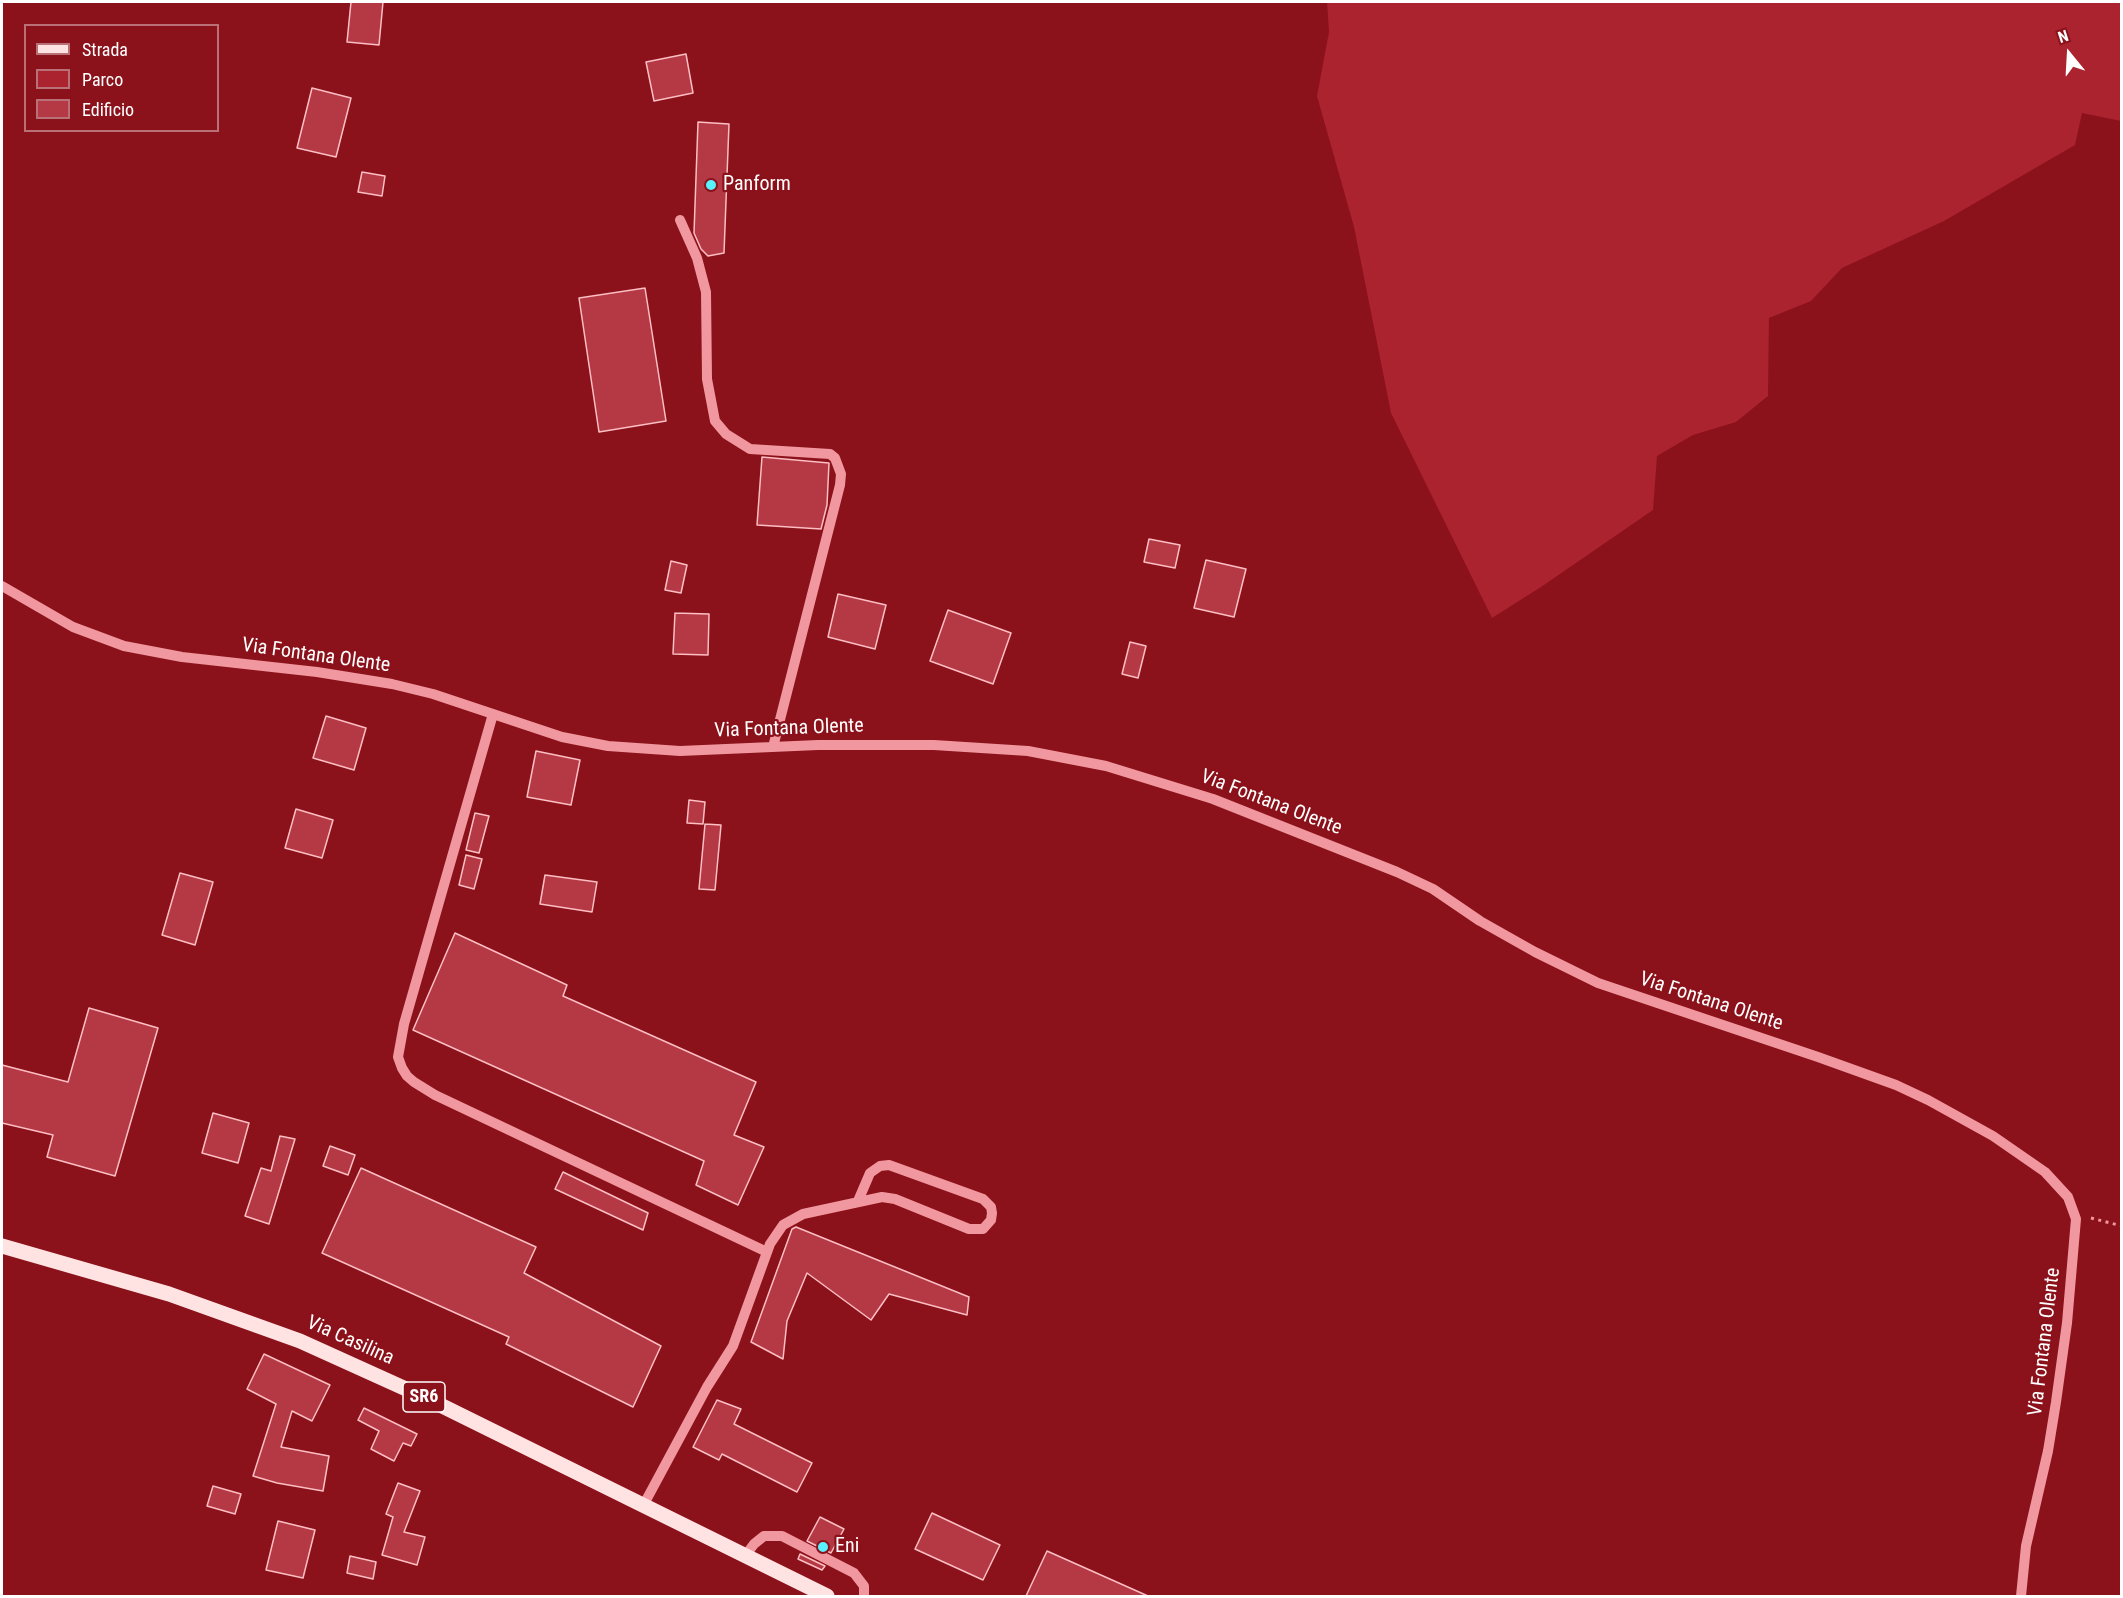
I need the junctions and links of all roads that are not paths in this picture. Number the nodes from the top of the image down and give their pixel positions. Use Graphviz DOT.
graph roads {
  1 [pos="680,220"];
  2 [pos="2,586"];
  3 [pos="493,714"];
  4 [pos="773,747"];
  5 [pos="858,1201"];
  6 [pos="2,1246"];
  7 [pos="767,1252"];
  8 [pos="643,1506"];
  9 [pos="745,1556"];
  10 [pos="827,1596"];
  11 [pos="864,1596"];
  12 [pos="2021,1596"];
  1 -- 4 [label="street"];
  2 -- 3 [label="street, Via Fontana Olente"];
  3 -- 4 [label="street, Via Fontana Olente"];
  3 -- 7 [label="street"];
  4 -- 12 [label="street, Via Fontana Olente"];
  5 -- 5 [label="street"];
  5 -- 7 [label="street"];
  6 -- 8 [label="main road, Via Casilina / SR6"];
  7 -- 8 [label="street"];
  8 -- 9 [label="main road, Via Casilina / SR6"];
  9 -- 10 [label="main road, Via Casilina / SR6"];
  9 -- 11 [label="street"];
}
